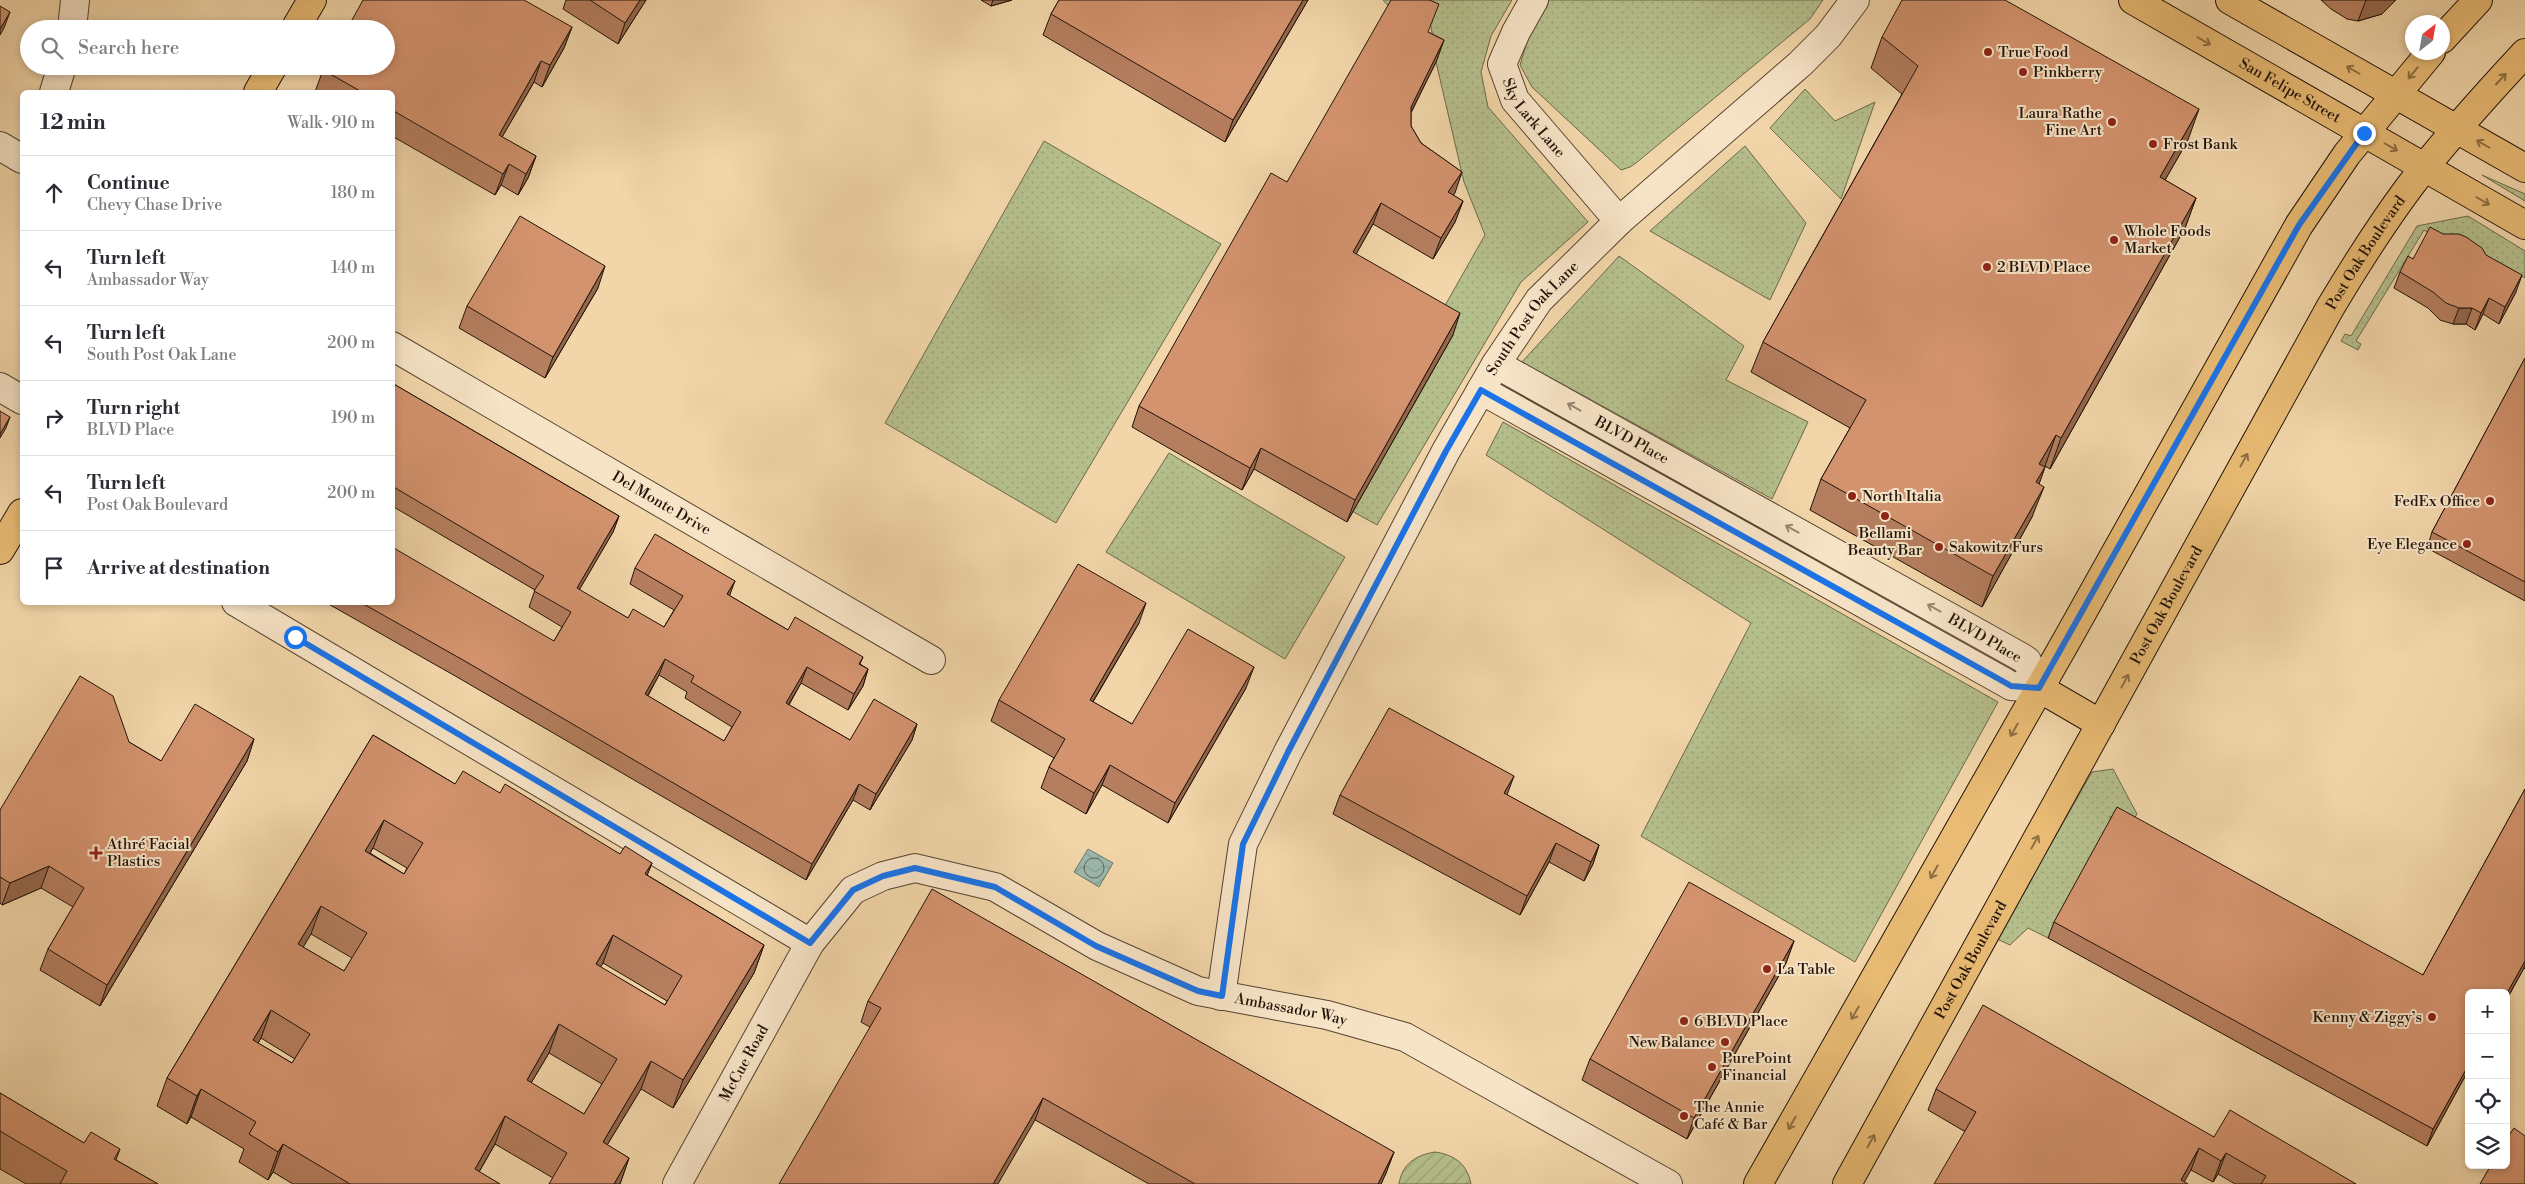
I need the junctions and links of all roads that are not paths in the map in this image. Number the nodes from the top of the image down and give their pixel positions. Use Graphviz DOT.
graph roads {
  1 [pos="75,0"];
  2 [pos="312,0"];
  3 [pos="1534,0"];
  4 [pos="1856,0"];
  5 [pos="2133,0"];
  6 [pos="2230,0"];
  7 [pos="2478,0"];
  8 [pos="73,20"];
  9 [pos="300,20"];
  10 [pos="2450,30"];
  11 [pos="2525,53"];
  12 [pos="2424,60"];
  13 [pos="59,75"];
  14 [pos="268,75"];
  15 [pos="55,90"];
  16 [pos="259,90"];
  17 [pos="2395,94"];
  18 [pos="2457,129"];
  19 [pos="2364,133"];
  20 [pos="0,146"];
  21 [pos="20,157"];
  22 [pos="2426,168"];
  23 [pos="2525,168"];
  24 [pos="1620,221"];
  25 [pos="2525,225"];
  26 [pos="395,348"];
  27 [pos="1496,364"];
  28 [pos="0,386"];
  29 [pos="1481,390"];
  30 [pos="20,399"];
  31 [pos="20,515"];
  32 [pos="0,550"];
  33 [pos="241,605"];
  34 [pos="930,660"];
  35 [pos="2039,688"];
  36 [pos="2101,724"];
  37 [pos="810,943"];
  38 [pos="1222,996"];
  39 [pos="677,1184"];
  40 [pos="1668,1184"];
  41 [pos="1758,1184"];
  42 [pos="1847,1184"];
  1 -- 8 [label="street"];
  2 -- 9 [label="main road"];
  3 -- 24 [label="street, Sky Lark Lane"];
  4 -- 24 [label="street, South Post Oak Lane"];
  5 -- 19 [label="main road, San Felipe Street, one-way"];
  17 -- 6 [label="main road, one-way"];
  7 -- 10 [label="main road"];
  18 -- 11 [label="main road, Post Oak Boulevard, one-way"];
  12 -- 17 [label="main road, one-way"];
  13 -- 15 [label="street"];
  14 -- 16 [label="main road"];
  17 -- 18 [label="main road"];
  17 -- 19 [label="main road"];
  18 -- 22 [label="main road, Post Oak Boulevard"];
  23 -- 18 [label="main road, one-way"];
  19 -- 22 [label="main road, San Felipe Street, one-way"];
  19 -- 35 [label="main road"];
  20 -- 21 [label="street"];
  22 -- 25 [label="main road, San Felipe Street, one-way"];
  36 -- 22 [label="main road, Post Oak Boulevard, one-way"];
  24 -- 27 [label="street, South Post Oak Lane"];
  26 -- 34 [label="street, Del Monte Drive"];
  27 -- 29 [label="street, South Post Oak Lane"];
  35 -- 27 [label="street, BLVD Place, one-way"];
  28 -- 30 [label="street"];
  29 -- 35 [label="street, BLVD Place"];
  29 -- 38 [label="street, South Post Oak Lane"];
  31 -- 32 [label="main road"];
  33 -- 37 [label="street"];
  35 -- 36 [label="main road"];
  35 -- 41 [label="main road, one-way"];
  42 -- 36 [label="main road, Post Oak Boulevard, one-way"];
  37 -- 38 [label="street, Ambassador Way"];
  37 -- 39 [label="street, McCue Road"];
  38 -- 40 [label="street, Ambassador Way"];
}
